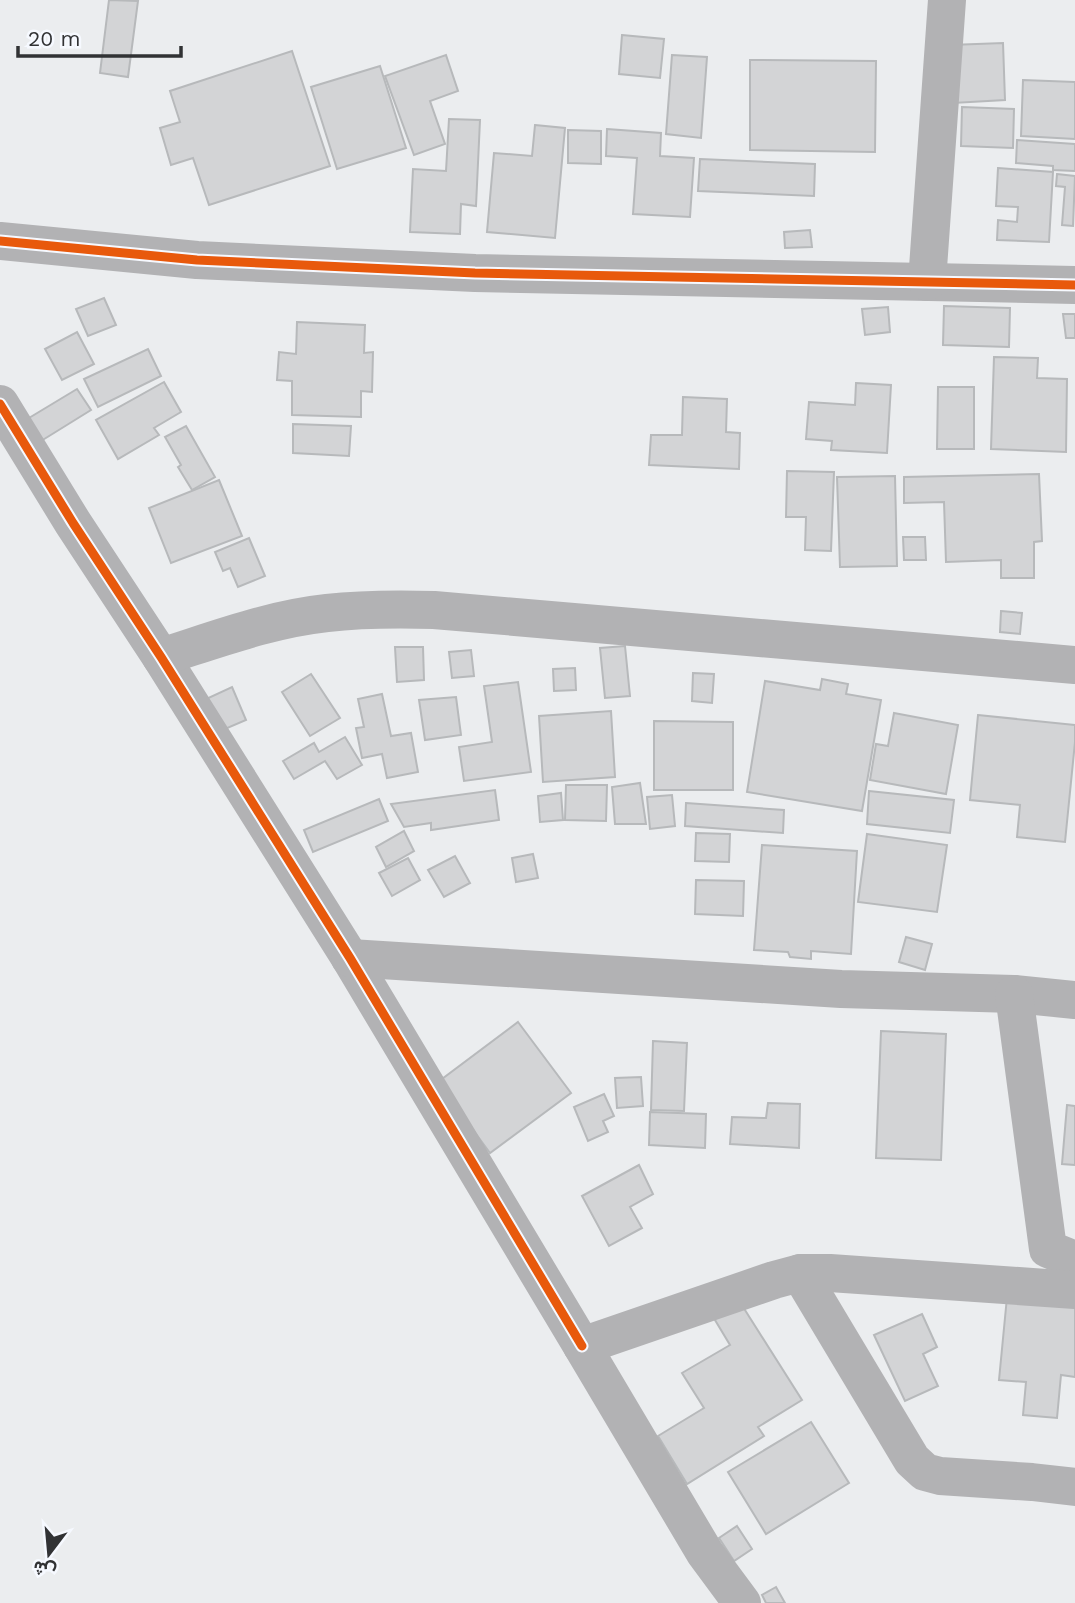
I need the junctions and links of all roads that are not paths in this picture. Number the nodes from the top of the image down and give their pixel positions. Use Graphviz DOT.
graph roads {
  1 [pos="947,0"];
  2 [pos="0,241"];
  3 [pos="927,282"];
  4 [pos="1075,285"];
  5 [pos="0,404"];
  6 [pos="161,657"];
  7 [pos="1075,665"];
  8 [pos="350,958"];
  9 [pos="1014,994"];
  10 [pos="1075,1000"];
  11 [pos="1075,1260"];
  12 [pos="800,1273"];
  13 [pos="1075,1290"];
  14 [pos="582,1346"];
  15 [pos="1075,1487"];
  16 [pos="742,1603"];
  1 -- 3 [label="street"];
  2 -- 3 [label="street"];
  3 -- 4 [label="street"];
  5 -- 6 [label="street"];
  6 -- 7 [label="street"];
  6 -- 8 [label="street"];
  8 -- 9 [label="street"];
  8 -- 14 [label="street"];
  9 -- 10 [label="street"];
  9 -- 11 [label="street"];
  12 -- 13 [label="street"];
  12 -- 14 [label="street"];
  12 -- 15 [label="street"];
  14 -- 16 [label="street"];
}
